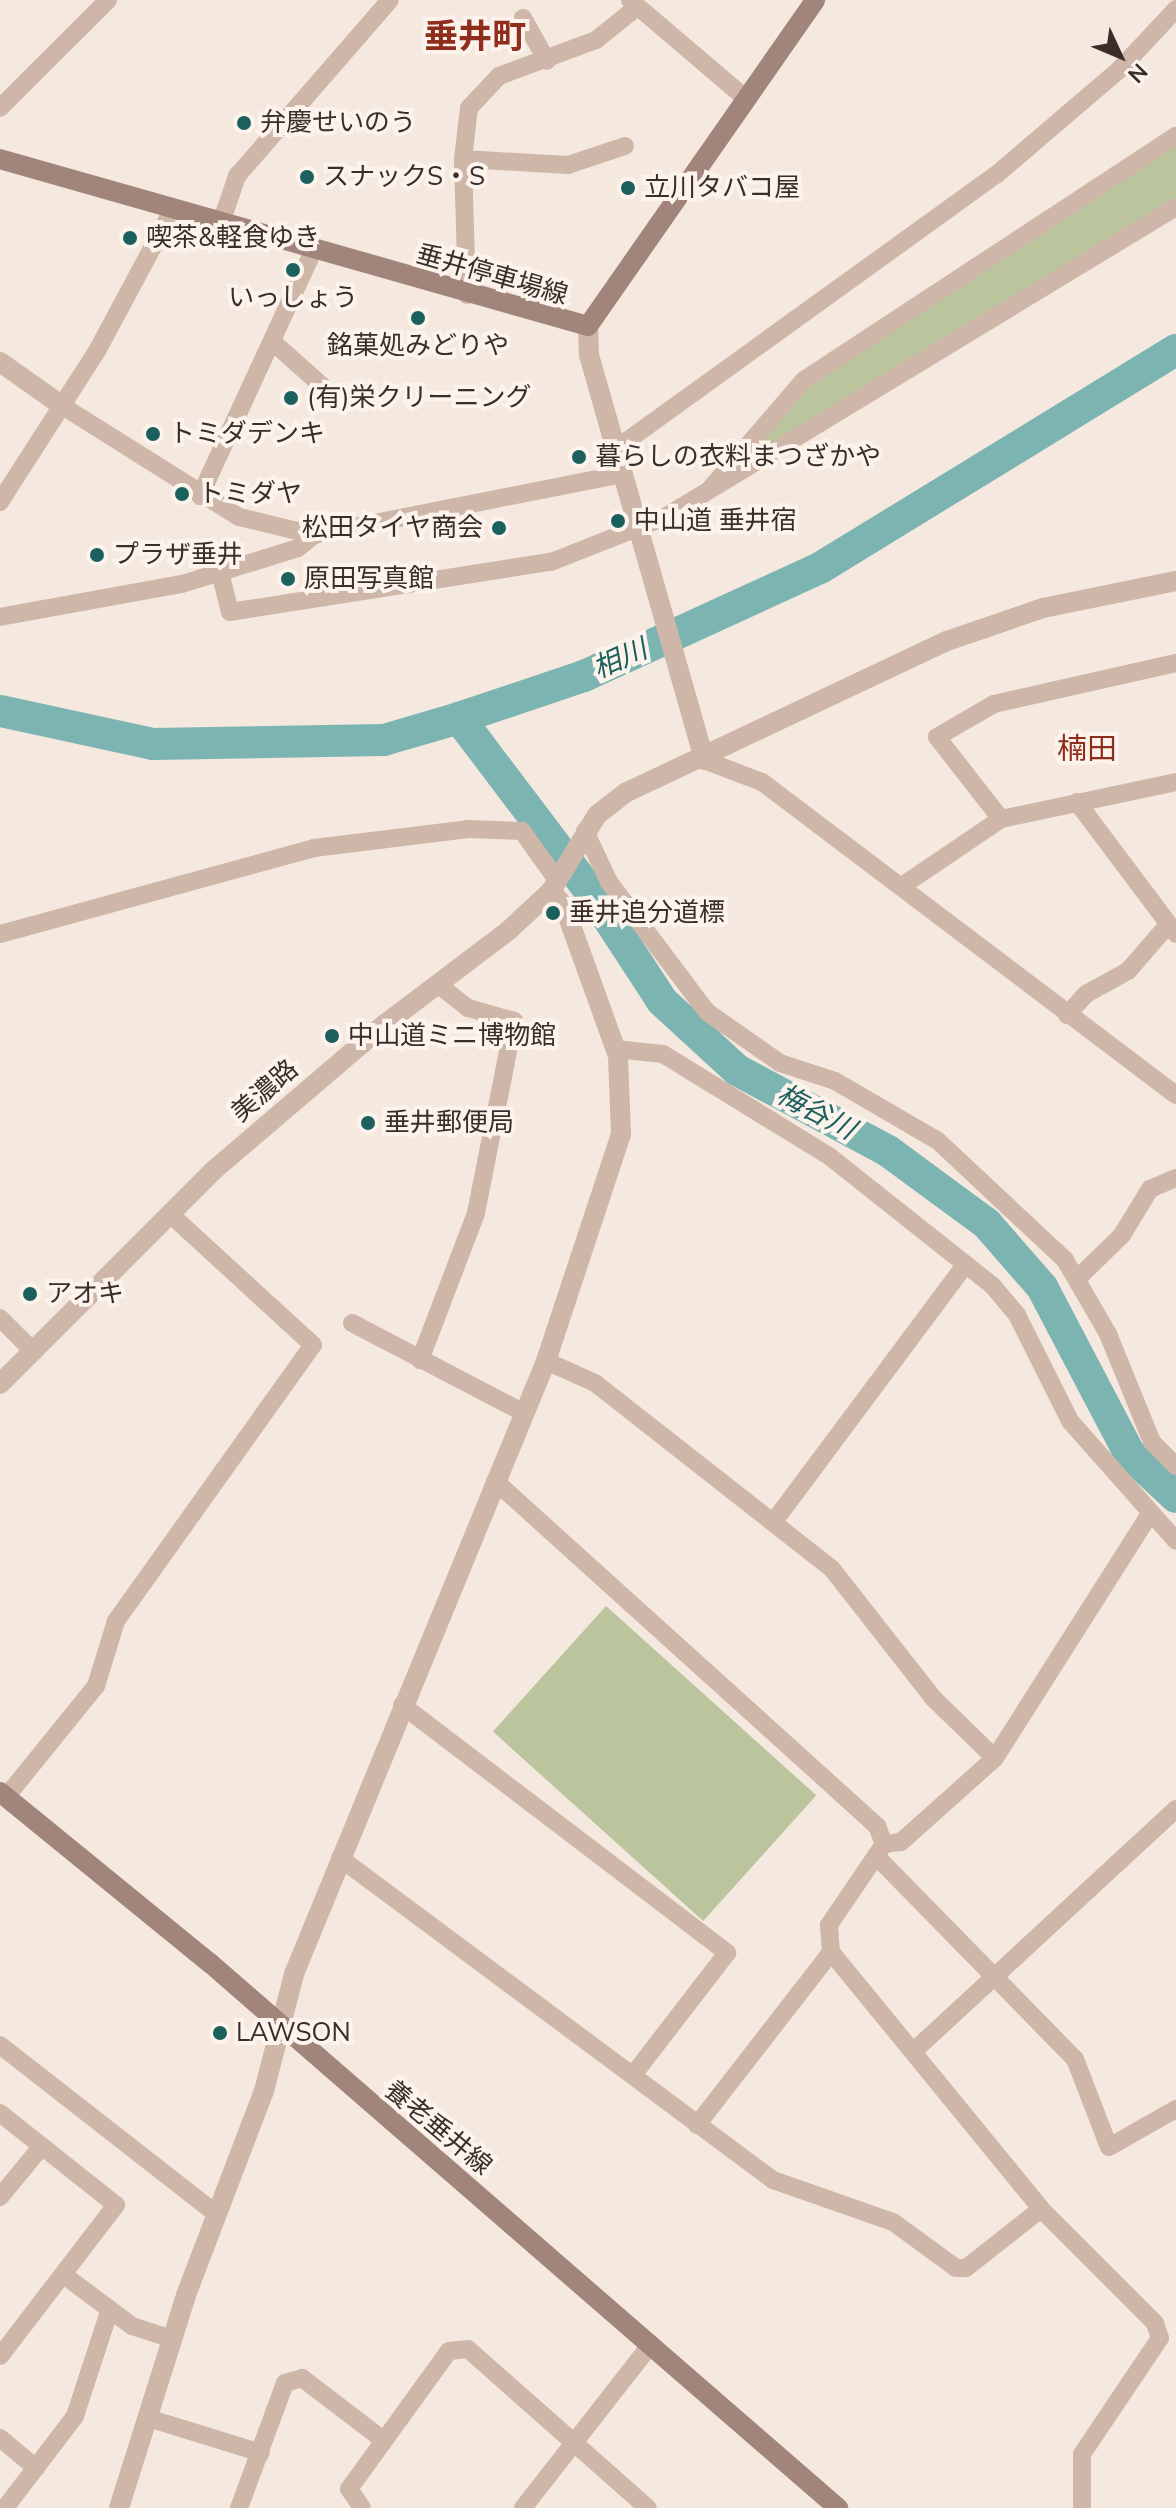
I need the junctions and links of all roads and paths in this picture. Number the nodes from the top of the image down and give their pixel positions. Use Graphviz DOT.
graph roads {
  1 [pos="108,0"];
  2 [pos="390,0"];
  3 [pos="815,0"];
  4 [pos="633,3"];
  5 [pos="1176,9"];
  6 [pos="523,18"];
  7 [pos="547,61"];
  8 [pos="745,98"];
  9 [pos="0,108"];
  10 [pos="1176,136"];
  11 [pos="625,146"];
  12 [pos="0,159"];
  13 [pos="463,159"];
  14 [pos="1176,207"];
  15 [pos="173,209"];
  16 [pos="221,223"];
  17 [pos="314,249"];
  18 [pos="467,295"];
  19 [pos="588,326"];
  20 [pos="274,343"];
  21 [pos="0,362"];
  22 [pos="329,392"];
  23 [pos="61,405"];
  24 [pos="617,448"];
  25 [pos="623,474"];
  26 [pos="708,492"];
  27 [pos="200,496"];
  28 [pos="0,502"];
  29 [pos="638,534"];
  30 [pos="314,535"];
  31 [pos="220,572"];
  32 [pos="1176,581"];
  33 [pos="0,617"];
  34 [pos="1176,663"];
  35 [pos="701,750"];
  36 [pos="1176,782"];
  37 [pos="1077,802"];
  38 [pos="1001,819"];
  39 [pos="582,835"];
  40 [pos="556,882"];
  41 [pos="902,886"];
  42 [pos="1171,930"];
  43 [pos="0,934"];
  44 [pos="437,984"];
  45 [pos="1067,1015"];
  46 [pos="615,1049"];
  47 [pos="1176,1095"];
  48 [pos="1176,1178"];
  49 [pos="170,1214"];
  50 [pos="966,1264"];
  51 [pos="1079,1277"];
  52 [pos="0,1318"];
  53 [pos="352,1323"];
  54 [pos="34,1352"];
  55 [pos="420,1360"];
  56 [pos="546,1361"];
  57 [pos="0,1384"];
  58 [pos="524,1413"];
  59 [pos="1176,1466"];
  60 [pos="495,1481"];
  61 [pos="1149,1515"];
  62 [pos="775,1520"];
  63 [pos="1176,1541"];
  64 [pos="402,1705"];
  65 [pos="995,1758"];
  66 [pos="3,1794"];
  67 [pos="1176,1809"];
  68 [pos="880,1851"];
  69 [pos="340,1858"];
  70 [pos="831,1952"];
  71 [pos="992,1972"];
  72 [pos="278,2025"];
  73 [pos="0,2045"];
  74 [pos="916,2049"];
  75 [pos="633,2075"];
  76 [pos="1176,2109"];
  77 [pos="0,2113"];
  78 [pos="697,2125"];
  79 [pos="42,2146"];
  80 [pos="0,2197"];
  81 [pos="1041,2209"];
  82 [pos="216,2214"];
  83 [pos="65,2276"];
  84 [pos="109,2312"];
  85 [pos="172,2339"];
  86 [pos="651,2344"];
  87 [pos="0,2356"];
  88 [pos="148,2418"];
  89 [pos="0,2438"];
  90 [pos="383,2440"];
  91 [pos="574,2444"];
  92 [pos="261,2453"];
  93 [pos="36,2468"];
  94 [pos="5,2508"];
  95 [pos="119,2508"];
  96 [pos="239,2508"];
  97 [pos="362,2508"];
  98 [pos="523,2508"];
  99 [pos="648,2508"];
  100 [pos="838,2508"];
  101 [pos="1082,2508"];
  1 -- 9 [label="street"];
  2 -- 16 [label="street"];
  3 -- 8 [label="main road, 垂井停車場線"];
  4 -- 7 [label="street"];
  4 -- 8 [label="street"];
  5 -- 24 [label="street"];
  6 -- 7 [label="street"];
  7 -- 13 [label="street"];
  8 -- 19 [label="main road, 垂井停車場線"];
  10 -- 26 [label="street"];
  11 -- 13 [label="street"];
  12 -- 15 [label="main road, 垂井停車場線"];
  13 -- 18 [label="street"];
  14 -- 26 [label="street"];
  15 -- 16 [label="main road, 垂井停車場線"];
  15 -- 23 [label="street"];
  16 -- 17 [label="main road, 垂井停車場線"];
  17 -- 18 [label="main road, 垂井停車場線"];
  17 -- 20 [label="street"];
  18 -- 19 [label="main road, 垂井停車場線"];
  19 -- 24 [label="street"];
  20 -- 22 [label="street"];
  20 -- 27 [label="street"];
  21 -- 23 [label="street"];
  23 -- 27 [label="street"];
  23 -- 28 [label="street"];
  24 -- 25 [label="street"];
  25 -- 29 [label="street"];
  25 -- 30 [label="street"];
  26 -- 29 [label="street"];
  27 -- 30 [label="street"];
  29 -- 31 [label="street"];
  29 -- 35 [label="street"];
  30 -- 31 [label="street"];
  31 -- 33 [label="street"];
  32 -- 35 [label="street"];
  34 -- 38 [label="street"];
  35 -- 39 [label="street"];
  35 -- 41 [label="street"];
  36 -- 37 [label="street"];
  37 -- 38 [label="street"];
  37 -- 42 [label="street"];
  38 -- 41 [label="street"];
  39 -- 40 [label="street"];
  39 -- 51 [label="street"];
  40 -- 43 [label="street"];
  40 -- 44 [label="street, 美濃路"];
  40 -- 46 [label="street"];
  41 -- 45 [label="street"];
  42 -- 45 [label="street"];
  44 -- 49 [label="street, 美濃路"];
  44 -- 55 [label="street"];
  45 -- 47 [label="street"];
  46 -- 50 [label="street"];
  46 -- 56 [label="street"];
  48 -- 51 [label="street"];
  49 -- 54 [label="street, 美濃路"];
  49 -- 66 [label="street"];
  50 -- 61 [label="street"];
  50 -- 62 [label="street"];
  51 -- 59 [label="street"];
  52 -- 54 [label="street"];
  53 -- 55 [label="street"];
  54 -- 57 [label="street, 美濃路"];
  55 -- 58 [label="street"];
  56 -- 58 [label="street"];
  56 -- 62 [label="street"];
  58 -- 60 [label="street"];
  60 -- 64 [label="street"];
  60 -- 68 [label="street"];
  61 -- 63 [label="street"];
  61 -- 65 [label="street"];
  62 -- 65 [label="street"];
  64 -- 69 [label="street"];
  64 -- 75 [label="street"];
  65 -- 68 [label="street"];
  66 -- 72 [label="main road, 養老垂井線"];
  67 -- 71 [label="street"];
  68 -- 70 [label="street"];
  68 -- 71 [label="street"];
  69 -- 72 [label="street"];
  69 -- 75 [label="street"];
  70 -- 74 [label="street"];
  70 -- 78 [label="street"];
  71 -- 74 [label="street"];
  71 -- 76 [label="street"];
  72 -- 82 [label="street"];
  72 -- 86 [label="main road, 養老垂井線"];
  73 -- 82 [label="street"];
  74 -- 81 [label="street"];
  75 -- 78 [label="street"];
  77 -- 79 [label="street"];
  78 -- 81 [label="street"];
  79 -- 80 [label="street"];
  79 -- 83 [label="street"];
  81 -- 101 [label="street"];
  82 -- 85 [label="street"];
  83 -- 84 [label="street"];
  83 -- 87 [label="street"];
  84 -- 85 [label="street"];
  84 -- 93 [label="street"];
  85 -- 88 [label="street"];
  86 -- 91 [label="street"];
  86 -- 100 [label="main road, 養老垂井線"];
  88 -- 92 [label="street"];
  88 -- 95 [label="street"];
  89 -- 93 [label="street"];
  90 -- 91 [label="street"];
  90 -- 92 [label="street"];
  90 -- 97 [label="street"];
  91 -- 98 [label="street"];
  91 -- 99 [label="street"];
  92 -- 96 [label="street"];
  93 -- 94 [label="street"];
}
